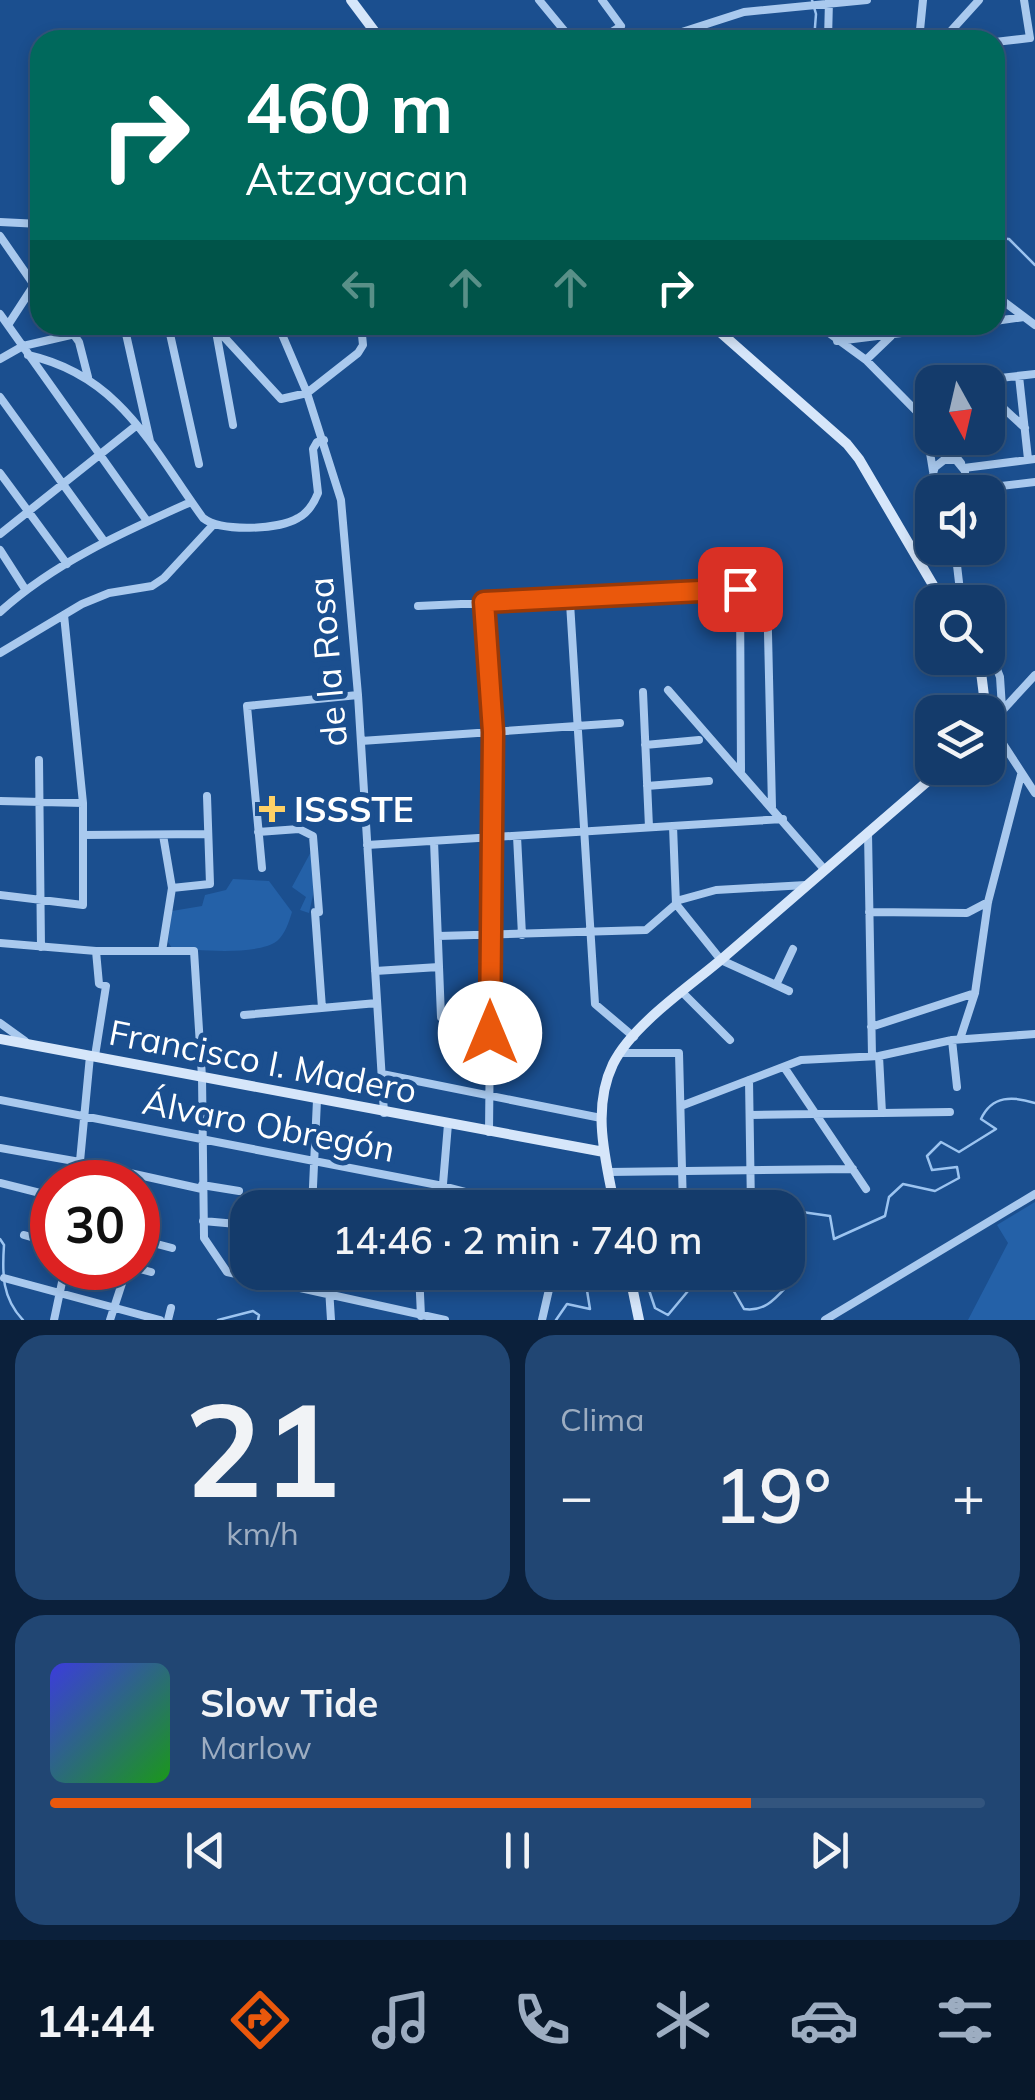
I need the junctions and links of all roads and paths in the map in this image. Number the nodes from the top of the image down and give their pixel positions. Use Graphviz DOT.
graph roads {
  1 [pos="351,0"];
  2 [pos="539,0"];
  3 [pos="602,0"];
  4 [pos="738,0"];
  5 [pos="868,0"];
  6 [pos="923,0"];
  7 [pos="980,0"];
  8 [pos="1024,0"];
  9 [pos="829,2"];
  10 [pos="766,4"];
  11 [pos="744,12"];
  12 [pos="374,30"];
  13 [pos="564,30"];
  14 [pos="615,30"];
  15 [pos="685,30"];
  16 [pos="828,30"];
  17 [pos="920,30"];
  18 [pos="949,30"];
  19 [pos="1033,34"];
  20 [pos="1005,40"];
  21 [pos="0,222"];
  22 [pos="30,224"];
  23 [pos="0,236"];
  24 [pos="30,275"];
  25 [pos="30,294"];
  26 [pos="1005,303"];
  27 [pos="0,314"];
  28 [pos="1024,317"];
  29 [pos="1005,320"];
  30 [pos="8,325"];
  31 [pos="1035,326"];
  32 [pos="65,335"];
  33 [pos="77,335"];
  34 [pos="126,335"];
  35 [pos="170,335"];
  36 [pos="216,335"];
  37 [pos="222,335"];
  38 [pos="282,335"];
  39 [pos="362,335"];
  40 [pos="723,335"];
  41 [pos="832,335"];
  42 [pos="840,335"];
  43 [pos="896,335"];
  44 [pos="890,336"];
  45 [pos="840,341"];
  46 [pos="25,350"];
  47 [pos="0,359"];
  48 [pos="866,360"];
  49 [pos="1035,374"];
  50 [pos="1020,376"];
  51 [pos="88,377"];
  52 [pos="1005,378"];
  53 [pos="307,392"];
  54 [pos="0,396"];
  55 [pos="915,408"];
  56 [pos="1005,410"];
  57 [pos="137,425"];
  58 [pos="233,425"];
  59 [pos="1024,428"];
  60 [pos="324,440"];
  61 [pos="150,441"];
  62 [pos="99,454"];
  63 [pos="930,455"];
  64 [pos="954,455"];
  65 [pos="1032,459"];
  66 [pos="199,464"];
  67 [pos="962,466"];
  68 [pos="933,471"];
  69 [pos="0,473"];
  70 [pos="933,475"];
  71 [pos="964,475"];
  72 [pos="1035,482"];
  73 [pos="65,483"];
  74 [pos="1005,486"];
  75 [pos="191,502"];
  76 [pos="30,513"];
  77 [pos="148,521"];
  78 [pos="212,526"];
  79 [pos="0,534"];
  80 [pos="104,541"];
  81 [pos="0,550"];
  82 [pos="67,564"];
  83 [pos="934,585"];
  84 [pos="740,589"];
  85 [pos="25,590"];
  86 [pos="484,602"];
  87 [pos="570,603"];
  88 [pos="418,606"];
  89 [pos="0,612"];
  90 [pos="64,616"];
  91 [pos="0,653"];
  92 [pos="1035,674"];
  93 [pos="668,690"];
  94 [pos="642,692"];
  95 [pos="358,695"];
  96 [pos="1005,705"];
  97 [pos="620,723"];
  98 [pos="578,726"];
  99 [pos="493,732"];
  100 [pos="699,740"];
  101 [pos="361,741"];
  102 [pos="645,745"];
  103 [pos="1005,755"];
  104 [pos="39,760"];
  105 [pos="741,771"];
  106 [pos="1022,774"];
  107 [pos="709,781"];
  108 [pos="923,785"];
  109 [pos="647,786"];
  110 [pos="1035,793"];
  111 [pos="207,796"];
  112 [pos="0,801"];
  113 [pos="83,803"];
  114 [pos="41,804"];
  115 [pos="772,807"];
  116 [pos="782,819"];
  117 [pos="673,826"];
  118 [pos="649,827"];
  119 [pos="258,832"];
  120 [pos="584,832"];
  121 [pos="868,833"];
  122 [pos="208,834"];
  123 [pos="163,835"];
  124 [pos="83,836"];
  125 [pos="517,836"];
  126 [pos="492,837"];
  127 [pos="434,841"];
  128 [pos="368,845"];
  129 [pos="262,868"];
  130 [pos="824,869"];
  131 [pos="806,885"];
  132 [pos="172,888"];
  133 [pos="0,895"];
  134 [pos="41,902"];
  135 [pos="676,902"];
  136 [pos="988,902"];
  137 [pos="870,912"];
  138 [pos="590,933"];
  139 [pos="522,935"];
  140 [pos="438,936"];
  141 [pos="491,936"];
  142 [pos="0,943"];
  143 [pos="41,947"];
  144 [pos="793,949"];
  145 [pos="96,951"];
  146 [pos="162,951"];
  147 [pos="721,960"];
  148 [pos="439,967"];
  149 [pos="376,972"];
  150 [pos="776,985"];
  151 [pos="789,991"];
  152 [pos="682,992"];
  153 [pos="975,993"];
  154 [pos="377,1003"];
  155 [pos="322,1008"];
  156 [pos="244,1015"];
  157 [pos="441,1017"];
  158 [pos="0,1023"];
  159 [pos="872,1027"];
  160 [pos="1035,1034"];
  161 [pos="634,1036"];
  162 [pos="0,1039"];
  163 [pos="730,1040"];
  164 [pos="956,1040"];
  165 [pos="29,1044"];
  166 [pos="619,1053"];
  167 [pos="92,1056"];
  168 [pos="876,1056"];
  169 [pos="784,1067"];
  170 [pos="382,1074"];
  171 [pos="202,1077"];
  172 [pos="749,1080"];
  173 [pos="957,1087"];
  174 [pos="490,1094"];
  175 [pos="0,1100"];
  176 [pos="317,1100"];
  177 [pos="680,1106"];
  178 [pos="950,1112"];
  179 [pos="384,1113"];
  180 [pos="882,1113"];
  181 [pos="816,1114"];
  182 [pos="750,1116"];
  183 [pos="85,1117"];
  184 [pos="602,1118"];
  185 [pos="448,1124"];
  186 [pos="489,1132"];
  187 [pos="200,1138"];
  188 [pos="0,1148"];
  189 [pos="575,1149"];
  190 [pos="604,1152"];
  191 [pos="69,1160"];
  192 [pos="80,1160"];
  193 [pos="313,1163"];
  194 [pos="608,1170"];
  195 [pos="750,1170"];
  196 [pos="853,1170"];
  197 [pos="682,1171"];
  198 [pos="160,1178"];
  199 [pos="1,1186"];
  200 [pos="443,1186"];
  201 [pos="202,1187"];
  202 [pos="866,1189"];
  203 [pos="230,1190"];
  204 [pos="312,1190"];
  205 [pos="443,1190"];
  206 [pos="458,1190"];
  207 [pos="611,1190"];
  208 [pos="683,1190"];
  209 [pos="751,1190"];
  210 [pos="30,1192"];
  211 [pos="1035,1194"];
  212 [pos="203,1221"];
  213 [pos="230,1223"];
  214 [pos="24,1236"];
  215 [pos="30,1238"];
  216 [pos="160,1244"];
  217 [pos="172,1248"];
  218 [pos="230,1273"];
  219 [pos="4,1278"];
  220 [pos="61,1290"];
  221 [pos="120,1290"];
  222 [pos="315,1290"];
  223 [pos="330,1290"];
  224 [pos="420,1290"];
  225 [pos="550,1290"];
  226 [pos="632,1290"];
  227 [pos="61,1293"];
  228 [pos="330,1293"];
  229 [pos="114,1307"];
  230 [pos="170,1308"];
  231 [pos="421,1317"];
  232 [pos="54,1320"];
  233 [pos="110,1320"];
  234 [pos="160,1320"];
  235 [pos="168,1320"];
  236 [pos="332,1320"];
  237 [pos="445,1320"];
  238 [pos="542,1320"];
  239 [pos="639,1320"];
  240 [pos="826,1320"];
  1 -- 12 [label="main road"];
  2 -- 13 [label="street"];
  3 -- 14 [label="street"];
  4 -- 11 [label="street"];
  5 -- 9 [label="street"];
  6 -- 17 [label="street"];
  7 -- 18 [label="street"];
  8 -- 19 [label="street"];
  9 -- 10 [label="street"];
  9 -- 16 [label="street"];
  10 -- 11 [label="street"];
  11 -- 15 [label="street"];
  19 -- 20 [label="street"];
  21 -- 22 [label="street"];
  23 -- 24 [label="street"];
  25 -- 30 [label="street"];
  26 -- 28 [label="street"];
  27 -- 30 [label="street"];
  28 -- 29 [label="street"];
  28 -- 31 [label="street"];
  30 -- 46 [label="street"];
  32 -- 46 [label="street"];
  33 -- 51 [label="street"];
  34 -- 61 [label="street"];
  35 -- 66 [label="street"];
  36 -- 58 [label="street"];
  37 -- 53 [label="street"];
  38 -- 53 [label="street, de la Rosa"];
  39 -- 53 [label="street"];
  40 -- 83 [label="main road"];
  41 -- 45 [label="street"];
  42 -- 45 [label="street"];
  43 -- 44 [label="street"];
  44 -- 45 [label="street"];
  44 -- 48 [label="street"];
  45 -- 48 [label="street"];
  46 -- 47 [label="street"];
  46 -- 51 [label="street"];
  46 -- 62 [label="street"];
  48 -- 55 [label="street"];
  49 -- 50 [label="street"];
  50 -- 52 [label="street"];
  50 -- 59 [label="street"];
  51 -- 57 [label="street"];
  53 -- 60 [label="street, de la Rosa"];
  54 -- 73 [label="street"];
  56 -- 59 [label="street"];
  57 -- 61 [label="street"];
  57 -- 62 [label="street"];
  59 -- 65 [label="street"];
  60 -- 78 [label="street"];
  60 -- 95 [label="street, de la Rosa"];
  61 -- 75 [label="street"];
  62 -- 73 [label="street"];
  62 -- 77 [label="street"];
  63 -- 68 [label="street"];
  64 -- 67 [label="street"];
  65 -- 67 [label="street"];
  67 -- 68 [label="street"];
  67 -- 71 [label="street"];
  68 -- 70 [label="street"];
  69 -- 76 [label="street"];
  72 -- 74 [label="street"];
  73 -- 76 [label="street"];
  73 -- 80 [label="street"];
  75 -- 77 [label="street"];
  75 -- 78 [label="street"];
  76 -- 79 [label="street"];
  76 -- 82 [label="street"];
  77 -- 80 [label="street"];
  78 -- 90 [label="street"];
  80 -- 82 [label="street"];
  81 -- 85 [label="street"];
  82 -- 85 [label="street"];
  84 -- 86 [label="street"];
  84 -- 105 [label="street"];
  84 -- 115 [label="street"];
  85 -- 89 [label="street"];
  86 -- 88 [label="street"];
  86 -- 99 [label="street"];
  87 -- 98 [label="street"];
  90 -- 91 [label="street"];
  90 -- 113 [label="street"];
  92 -- 96 [label="street"];
  93 -- 105 [label="street"];
  94 -- 102 [label="street"];
  95 -- 101 [label="street, de la Rosa"];
  95 -- 119 [label="street"];
  97 -- 98 [label="street"];
  98 -- 99 [label="street"];
  98 -- 120 [label="street"];
  99 -- 101 [label="street"];
  99 -- 126 [label="street"];
  100 -- 102 [label="street"];
  101 -- 128 [label="street, de la Rosa"];
  102 -- 109 [label="street"];
  103 -- 106 [label="street"];
  104 -- 114 [label="street"];
  105 -- 115 [label="street"];
  106 -- 110 [label="street"];
  106 -- 136 [label="street"];
  107 -- 109 [label="street"];
  108 -- 121 [label="main road"];
  109 -- 118 [label="street"];
  111 -- 122 [label="street"];
  112 -- 114 [label="street"];
  113 -- 114 [label="street"];
  113 -- 124 [label="street"];
  114 -- 134 [label="street"];
  115 -- 116 [label="street"];
  116 -- 117 [label="street"];
  116 -- 130 [label="street"];
  117 -- 118 [label="street"];
  117 -- 135 [label="street"];
  118 -- 120 [label="street"];
  119 -- 129 [label="street"];
  119 -- 155 [label="street"];
  120 -- 125 [label="street"];
  120 -- 138 [label="street"];
  121 -- 130 [label="main road"];
  121 -- 137 [label="street"];
  122 -- 123 [label="street"];
  122 -- 132 [label="street"];
  123 -- 124 [label="street"];
  123 -- 132 [label="street"];
  124 -- 134 [label="street"];
  125 -- 126 [label="street"];
  125 -- 139 [label="street"];
  126 -- 127 [label="street"];
  126 -- 141 [label="street"];
  127 -- 128 [label="street"];
  127 -- 140 [label="street"];
  128 -- 149 [label="street, de la Rosa"];
  130 -- 131 [label="main road"];
  131 -- 135 [label="street"];
  131 -- 147 [label="main road"];
  132 -- 146 [label="street"];
  133 -- 134 [label="street"];
  134 -- 143 [label="street"];
  135 -- 138 [label="street"];
  135 -- 147 [label="street"];
  136 -- 137 [label="street"];
  136 -- 153 [label="street"];
  137 -- 159 [label="street"];
  138 -- 139 [label="street"];
  138 -- 161 [label="street"];
  139 -- 141 [label="street"];
  140 -- 141 [label="street"];
  140 -- 148 [label="street"];
  141 -- 174 [label="street"];
  142 -- 143 [label="street"];
  143 -- 145 [label="street"];
  144 -- 150 [label="street"];
  145 -- 146 [label="street"];
  145 -- 167 [label="street"];
  146 -- 171 [label="street"];
  147 -- 150 [label="street"];
  147 -- 152 [label="main road"];
  148 -- 149 [label="street"];
  148 -- 157 [label="street"];
  149 -- 154 [label="street, de la Rosa"];
  150 -- 151 [label="street"];
  152 -- 161 [label="main road"];
  152 -- 163 [label="street"];
  153 -- 159 [label="street"];
  153 -- 164 [label="street"];
  154 -- 155 [label="street"];
  154 -- 170 [label="street, de la Rosa"];
  155 -- 156 [label="street"];
  158 -- 165 [label="street"];
  159 -- 168 [label="street"];
  160 -- 164 [label="street"];
  161 -- 166 [label="main road"];
  162 -- 165 [label="main road, Francisco I. Madero"];
  164 -- 168 [label="street"];
  164 -- 173 [label="street"];
  165 -- 167 [label="main road, Francisco I. Madero"];
  166 -- 177 [label="street"];
  166 -- 184 [label="main road"];
  167 -- 171 [label="main road, Francisco I. Madero"];
  167 -- 183 [label="street"];
  168 -- 169 [label="street"];
  168 -- 180 [label="street"];
  169 -- 172 [label="street"];
  169 -- 181 [label="street"];
  170 -- 174 [label="street"];
  170 -- 179 [label="street, de la Rosa"];
  171 -- 176 [label="main road, Francisco I. Madero"];
  171 -- 187 [label="street"];
  172 -- 177 [label="street"];
  172 -- 182 [label="street"];
  174 -- 184 [label="street"];
  174 -- 186 [label="street"];
  175 -- 183 [label="street, Álvaro Obregón"];
  176 -- 179 [label="main road, Francisco I. Madero"];
  176 -- 193 [label="street"];
  177 -- 197 [label="street"];
  178 -- 180 [label="street"];
  179 -- 185 [label="main road, Francisco I. Madero"];
  180 -- 181 [label="street"];
  181 -- 182 [label="street"];
  181 -- 196 [label="street"];
  182 -- 195 [label="street"];
  183 -- 187 [label="street, Álvaro Obregón"];
  183 -- 192 [label="street"];
  184 -- 190 [label="main road"];
  185 -- 186 [label="main road, Francisco I. Madero"];
  185 -- 200 [label="street"];
  186 -- 189 [label="main road, Francisco I. Madero"];
  187 -- 193 [label="street, Álvaro Obregón"];
  187 -- 201 [label="street"];
  188 -- 191 [label="street"];
  189 -- 190 [label="main road, Francisco I. Madero"];
  189 -- 194 [label="main road, Francisco I. Madero"];
  190 -- 194 [label="main road"];
  193 -- 200 [label="street, Álvaro Obregón"];
  193 -- 204 [label="street"];
  194 -- 197 [label="street"];
  194 -- 207 [label="main road"];
  195 -- 196 [label="street"];
  195 -- 197 [label="street"];
  195 -- 209 [label="street"];
  196 -- 202 [label="street"];
  197 -- 208 [label="street"];
  198 -- 201 [label="street"];
  199 -- 210 [label="street"];
  200 -- 205 [label="street"];
  200 -- 206 [label="street, Álvaro Obregón"];
  201 -- 203 [label="street"];
  201 -- 212 [label="street"];
  211 -- 240 [label="street"];
  212 -- 213 [label="street"];
  212 -- 218 [label="street"];
  214 -- 215 [label="street"];
  216 -- 217 [label="street"];
  219 -- 227 [label="street"];
  220 -- 227 [label="street"];
  221 -- 229 [label="street"];
  222 -- 228 [label="street"];
  223 -- 228 [label="street"];
  224 -- 231 [label="street"];
  225 -- 238 [label="street"];
  226 -- 239 [label="main road"];
  227 -- 229 [label="street"];
  227 -- 232 [label="street"];
  228 -- 231 [label="street"];
  228 -- 236 [label="street"];
  229 -- 233 [label="street"];
  229 -- 234 [label="street"];
  230 -- 235 [label="street"];
  231 -- 237 [label="street"];
}
